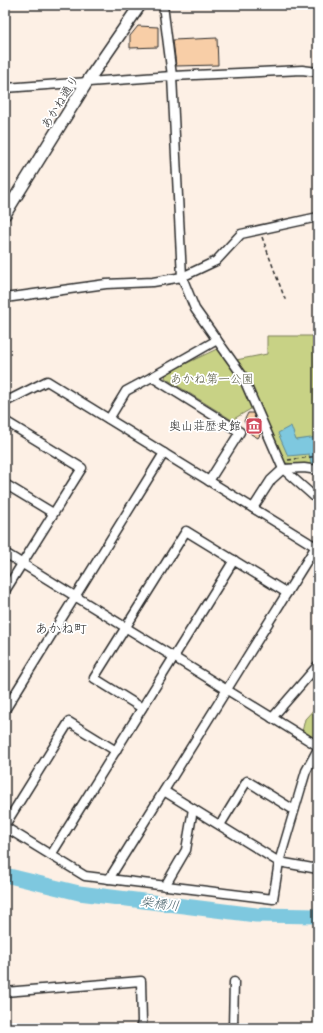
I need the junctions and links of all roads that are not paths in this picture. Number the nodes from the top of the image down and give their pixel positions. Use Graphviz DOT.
graph roads {
  1 [pos="140,5"];
  2 [pos="164,5"];
  3 [pos="318,72"];
  4 [pos="172,76"];
  5 [pos="87,82"];
  6 [pos="5,88"];
  7 [pos="5,214"];
  8 [pos="318,217"];
  9 [pos="182,277"];
  10 [pos="5,298"];
  11 [pos="216,340"];
  12 [pos="152,377"];
  13 [pos="5,402"];
  14 [pos="109,419"];
  15 [pos="5,421"];
  16 [pos="164,454"];
  17 [pos="284,470"];
  18 [pos="318,470"];
  19 [pos="209,481"];
  20 [pos="5,484"];
  21 [pos="318,500"];
  22 [pos="253,508"];
  23 [pos="53,513"];
  24 [pos="317,545"];
  25 [pos="5,553"];
  26 [pos="234,560"];
  27 [pos="22,564"];
  28 [pos="5,591"];
  29 [pos="287,593"];
  30 [pos="75,597"];
  31 [pos="126,628"];
  32 [pos="174,657"];
  33 [pos="318,665"];
  34 [pos="227,690"];
  35 [pos="142,708"];
  36 [pos="5,710"];
  37 [pos="272,718"];
  38 [pos="318,747"];
  39 [pos="116,750"];
  40 [pos="164,791"];
  41 [pos="193,809"];
  42 [pos="294,810"];
  43 [pos="220,825"];
  44 [pos="5,826"];
  45 [pos="50,855"];
  46 [pos="279,862"];
  47 [pos="318,869"];
  48 [pos="109,879"];
  49 [pos="165,886"];
  50 [pos="234,982"];
  51 [pos="5,992"];
  52 [pos="140,1028"];
  53 [pos="233,1028"];
  1 -- 5 [label="street, あかね通り"];
  2 -- 4 [label="street"];
  3 -- 4 [label="street"];
  4 -- 5 [label="street"];
  4 -- 9 [label="street"];
  5 -- 6 [label="street"];
  5 -- 7 [label="street, あかね通り"];
  8 -- 9 [label="street"];
  9 -- 10 [label="street"];
  9 -- 11 [label="street"];
  11 -- 12 [label="street"];
  11 -- 17 [label="street"];
  12 -- 14 [label="street"];
  12 -- 19 [label="street"];
  13 -- 14 [label="street"];
  14 -- 16 [label="street"];
  15 -- 23 [label="street"];
  16 -- 19 [label="street"];
  16 -- 30 [label="street"];
  17 -- 18 [label="street"];
  17 -- 21 [label="street"];
  17 -- 22 [label="street"];
  19 -- 22 [label="street"];
  20 -- 23 [label="street"];
  22 -- 24 [label="street"];
  23 -- 27 [label="street"];
  24 -- 29 [label="street"];
  25 -- 27 [label="street"];
  26 -- 29 [label="street"];
  26 -- 31 [label="street"];
  26 -- 32 [label="street"];
  27 -- 28 [label="street"];
  27 -- 30 [label="street"];
  29 -- 34 [label="street"];
  30 -- 31 [label="street"];
  30 -- 36 [label="street"];
  31 -- 32 [label="street"];
  31 -- 35 [label="street"];
  32 -- 34 [label="street"];
  32 -- 35 [label="street"];
  33 -- 37 [label="street"];
  34 -- 37 [label="street"];
  34 -- 40 [label="street"];
  35 -- 39 [label="street"];
  37 -- 38 [label="street"];
  38 -- 42 [label="street"];
  39 -- 44 [label="street"];
  39 -- 45 [label="street"];
  40 -- 41 [label="street"];
  40 -- 48 [label="street"];
  41 -- 43 [label="street"];
  41 -- 49 [label="street"];
  42 -- 43 [label="street"];
  42 -- 46 [label="street"];
  43 -- 46 [label="street"];
  44 -- 45 [label="street"];
  45 -- 48 [label="street"];
  46 -- 47 [label="street"];
  46 -- 49 [label="street"];
  48 -- 49 [label="street"];
  50 -- 53 [label="street"];
  51 -- 52 [label="street"];
}
